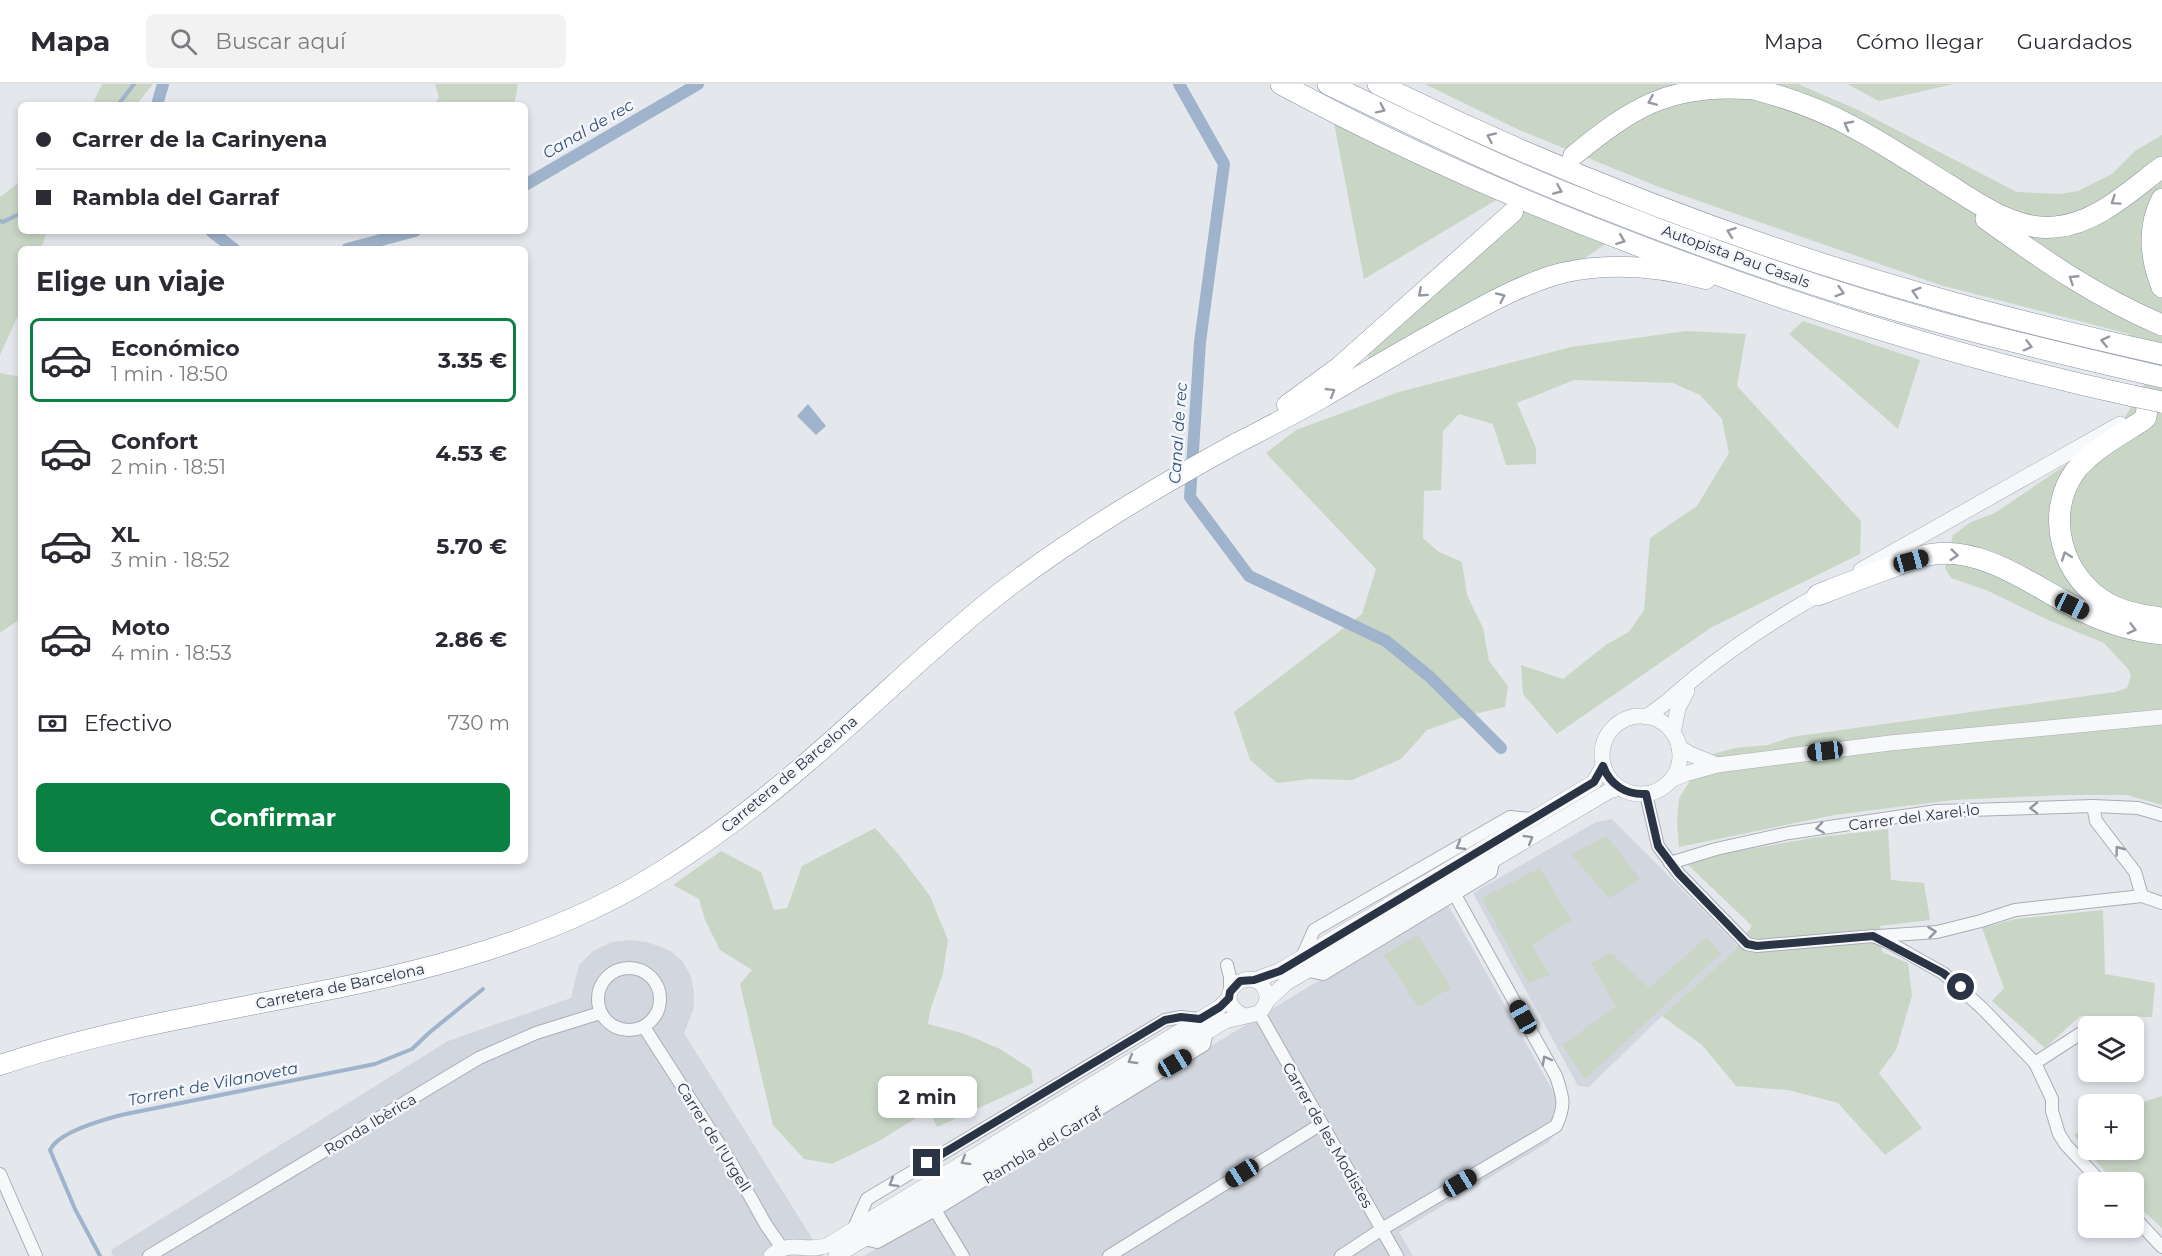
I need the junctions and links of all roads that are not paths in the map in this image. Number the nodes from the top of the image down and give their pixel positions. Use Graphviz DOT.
graph roads {
  1 [pos="1281,84"];
  2 [pos="1328,84"];
  3 [pos="1378,84"];
  4 [pos="1733,84"];
  5 [pos="1771,94"];
  6 [pos="1898,154"];
  7 [pos="1573,156"];
  8 [pos="2162,167"];
  9 [pos="2162,199"];
  10 [pos="1513,212"];
  11 [pos="1746,287"];
  12 [pos="2162,287"];
  13 [pos="2162,325"];
  14 [pos="2162,354"];
  15 [pos="2162,377"];
  16 [pos="2151,401"];
  17 [pos="1243,440"];
  18 [pos="1818,594"];
  19 [pos="2162,618"];
  20 [pos="2162,634"];
  21 [pos="1695,677"];
  22 [pos="1646,717"];
  23 [pos="2162,717"];
  24 [pos="1676,740"];
  25 [pos="1717,765"];
  26 [pos="1603,766"];
  27 [pos="1671,780"];
  28 [pos="1614,790"];
  29 [pos="1646,794"];
  30 [pos="2093,807"];
  31 [pos="2162,815"];
  32 [pos="1493,861"];
  33 [pos="1670,863"];
  34 [pos="1455,896"];
  35 [pos="2142,896"];
  36 [pos="2162,903"];
  37 [pos="1873,936"];
  38 [pos="1305,964"];
  39 [pos="1251,979"];
  40 [pos="1230,995"];
  41 [pos="1256,1010"];
  42 [pos="600,1013"];
  43 [pos="1203,1025"];
  44 [pos="644,1027"];
  45 [pos="2078,1035"];
  46 [pos="2035,1063"];
  47 [pos="0,1065"];
  48 [pos="1321,1124"];
  49 [pos="2092,1172"];
  50 [pos="0,1174"];
  51 [pos="935,1210"];
  52 [pos="2144,1228"];
  53 [pos="1382,1229"];
  54 [pos="859,1234"];
  55 [pos="2162,1247"];
  56 [pos="777,1252"];
  57 [pos="808,1252"];
  58 [pos="36,1256"];
  59 [pos="150,1256"];
  60 [pos="836,1256"];
  61 [pos="963,1256"];
  62 [pos="1109,1256"];
  63 [pos="1341,1256"];
  64 [pos="1397,1256"];
  1 -- 11 [label="highway, one-way"];
  2 -- 15 [label="highway, Autopista Pau Casals, one-way"];
  14 -- 3 [label="highway, Autopista Pau Casals, one-way"];
  4 -- 5 [label="highway"];
  6 -- 5 [label="highway, one-way"];
  5 -- 7 [label="highway, one-way"];
  8 -- 6 [label="highway, one-way"];
  13 -- 6 [label="highway, one-way"];
  9 -- 12 [label="highway"];
  10 -- 17 [label="highway, one-way"];
  11 -- 16 [label="highway"];
  17 -- 11 [label="highway, one-way"];
  16 -- 18 [label="street"];
  19 -- 16 [label="highway, one-way"];
  17 -- 47 [label="highway, Carretera de Barcelona"];
  18 -- 20 [label="highway, one-way"];
  18 -- 21 [label="street"];
  21 -- 22 [label="street"];
  21 -- 24 [label="street"];
  22 -- 24 [label="street"];
  22 -- 26 [label="street"];
  23 -- 25 [label="street"];
  24 -- 25 [label="street"];
  24 -- 27 [label="street"];
  25 -- 27 [label="street"];
  26 -- 28 [label="street"];
  26 -- 38 [label="street, Rambla del Garraf, one-way"];
  27 -- 29 [label="street"];
  28 -- 29 [label="street"];
  32 -- 28 [label="street, Rambla del Garraf, one-way"];
  29 -- 33 [label="street"];
  30 -- 31 [label="street, Carrer del Xarel·lo"];
  30 -- 33 [label="street, Carrer del Xarel·lo, one-way"];
  35 -- 30 [label="street, one-way"];
  32 -- 34 [label="street, Rambla del Garraf"];
  32 -- 38 [label="street, Rambla del Garraf"];
  33 -- 37 [label="street"];
  34 -- 38 [label="street, Rambla del Garraf"];
  53 -- 34 [label="street, one-way"];
  35 -- 36 [label="street"];
  37 -- 35 [label="street, one-way"];
  37 -- 46 [label="street"];
  38 -- 39 [label="street, Rambla del Garraf"];
  38 -- 41 [label="street, Rambla del Garraf"];
  39 -- 40 [label="street"];
  39 -- 41 [label="street"];
  40 -- 41 [label="street"];
  40 -- 43 [label="street, Rambla del Garraf"];
  41 -- 43 [label="street, Rambla del Garraf"];
  41 -- 48 [label="street, Carrer de les Modistes"];
  42 -- 44 [label="street"];
  42 -- 44 [label="street"];
  42 -- 59 [label="street, Ronda Ibèrica"];
  43 -- 51 [label="street, Rambla del Garraf"];
  43 -- 54 [label="street, Rambla del Garraf"];
  43 -- 54 [label="street, Rambla del Garraf, one-way"];
  44 -- 56 [label="street, Carrer de l'Urgell"];
  45 -- 46 [label="street"];
  46 -- 49 [label="street"];
  48 -- 53 [label="street, Carrer de les Modistes"];
  48 -- 62 [label="street"];
  50 -- 58 [label="street"];
  51 -- 54 [label="street, Rambla del Garraf"];
  51 -- 61 [label="street"];
  52 -- 55 [label="street"];
  53 -- 63 [label="street"];
  53 -- 64 [label="street, Carrer de les Modistes"];
  54 -- 57 [label="street, Rambla del Garraf"];
  54 -- 60 [label="street, Rambla del Garraf"];
  56 -- 57 [label="street, Rambla del Garraf"];
}
